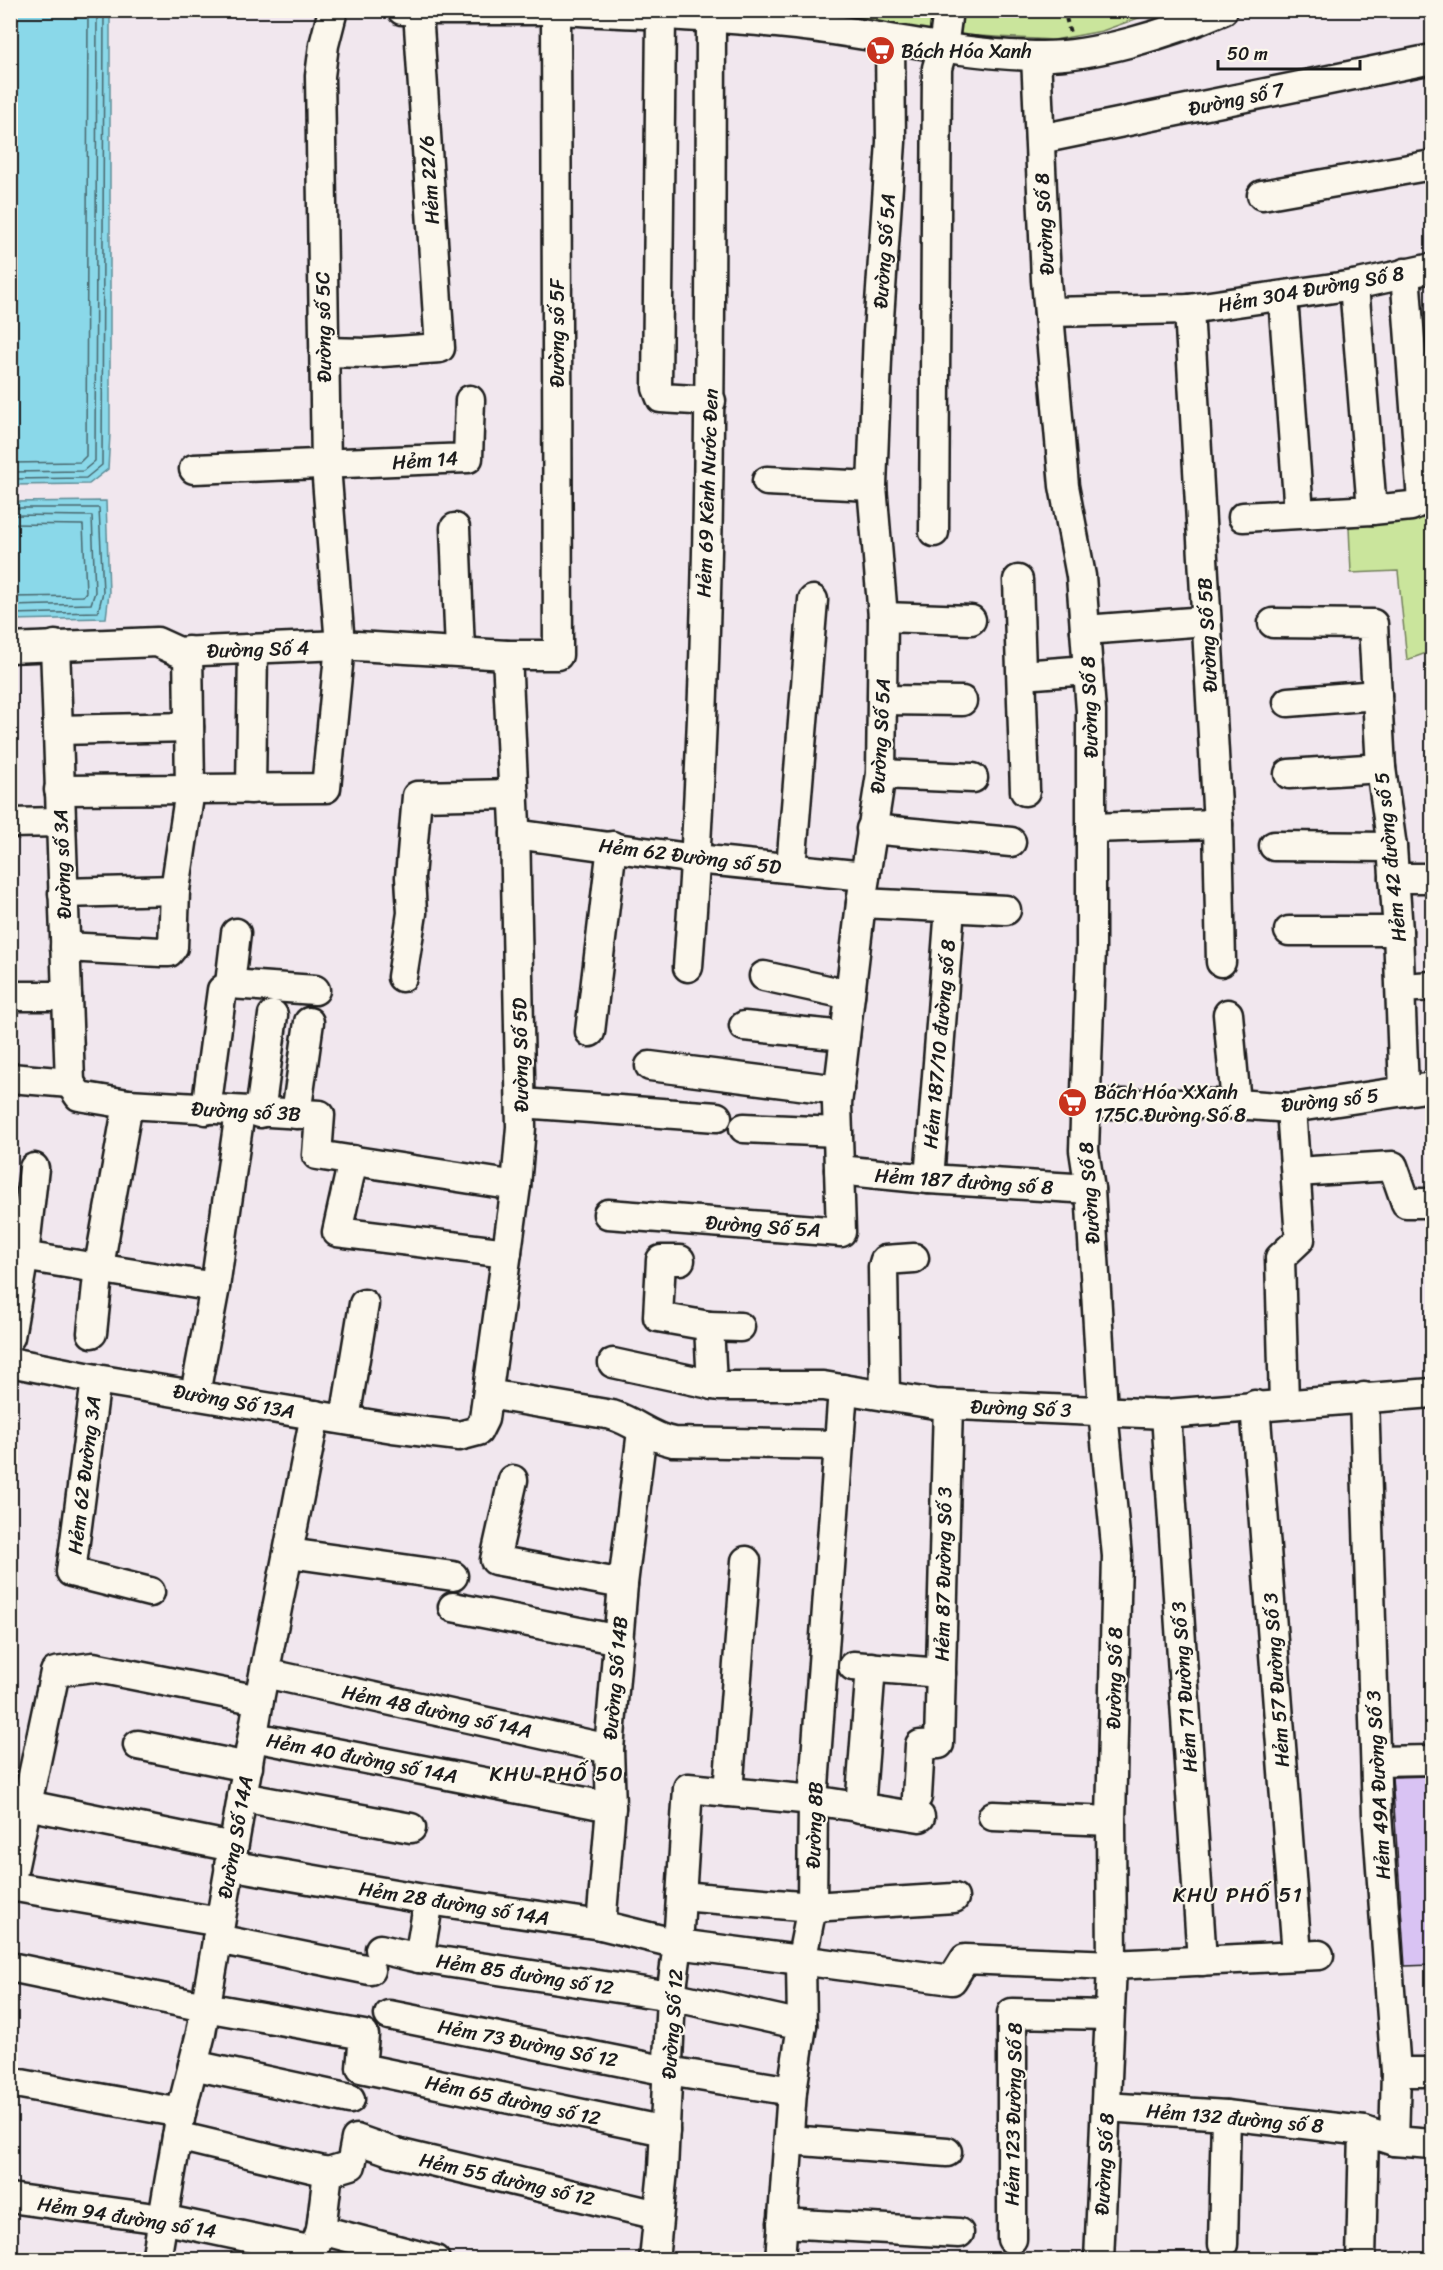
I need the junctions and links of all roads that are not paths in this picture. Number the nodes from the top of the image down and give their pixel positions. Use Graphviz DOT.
graph roads {
  1 [pos="333,10"];
  2 [pos="555,10"];
  3 [pos="948,10"];
  4 [pos="1223,10"];
  5 [pos="410,11"];
  6 [pos="661,16"];
  7 [pos="711,19"];
  8 [pos="890,41"];
  9 [pos="943,48"];
  10 [pos="1036,56"];
  11 [pos="1432,59"];
  12 [pos="1040,139"];
  13 [pos="1432,165"];
  14 [pos="1262,195"];
  15 [pos="1432,268"];
  16 [pos="1405,273"];
  17 [pos="1354,285"];
  18 [pos="1282,297"];
  19 [pos="1189,309"];
  20 [pos="1049,312"];
  21 [pos="324,352"];
  22 [pos="470,400"];
  23 [pos="711,401"];
  24 [pos="326,466"];
  25 [pos="194,470"];
  26 [pos="767,481"];
  27 [pos="872,486"];
  28 [pos="1372,510"];
  29 [pos="1299,513"];
  30 [pos="1243,517"];
  31 [pos="455,528"];
  32 [pos="934,532"];
  33 [pos="1018,580"];
  34 [pos="813,600"];
  35 [pos="884,617"];
  36 [pos="971,620"];
  37 [pos="1206,621"];
  38 [pos="1274,623"];
  39 [pos="1085,630"];
  40 [pos="55,645"];
  41 [pos="340,645"];
  42 [pos="10,648"];
  43 [pos="253,649"];
  44 [pos="188,651"];
  45 [pos="460,651"];
  46 [pos="507,655"];
  47 [pos="1088,670"];
  48 [pos="1022,675"];
  49 [pos="1377,695"];
  50 [pos="883,700"];
  51 [pos="962,701"];
  52 [pos="1288,702"];
  53 [pos="189,727"];
  54 [pos="58,730"];
  55 [pos="1381,768"];
  56 [pos="881,774"];
  57 [pos="1289,774"];
  58 [pos="973,778"];
  59 [pos="251,789"];
  60 [pos="59,790"];
  61 [pos="190,790"];
  62 [pos="1025,791"];
  63 [pos="514,794"];
  64 [pos="60,822"];
  65 [pos="10,823"];
  66 [pos="1218,824"];
  67 [pos="1091,828"];
  68 [pos="871,829"];
  69 [pos="515,834"];
  70 [pos="1011,842"];
  71 [pos="612,846"];
  72 [pos="1274,846"];
  73 [pos="1392,847"];
  74 [pos="696,859"];
  75 [pos="791,868"];
  76 [pos="1394,878"];
  77 [pos="1432,878"];
  78 [pos="863,889"];
  79 [pos="175,890"];
  80 [pos="63,893"];
  81 [pos="950,908"];
  82 [pos="1006,910"];
  83 [pos="1289,931"];
  84 [pos="1398,931"];
  85 [pos="236,933"];
  86 [pos="65,947"];
  87 [pos="1221,962"];
  88 [pos="688,967"];
  89 [pos="402,976"];
  90 [pos="764,976"];
  91 [pos="230,984"];
  92 [pos="1432,986"];
  93 [pos="1402,988"];
  94 [pos="315,990"];
  95 [pos="850,995"];
  96 [pos="10,996"];
  97 [pos="67,996"];
  98 [pos="1228,1014"];
  99 [pos="273,1015"];
  100 [pos="309,1022"];
  101 [pos="744,1026"];
  102 [pos="590,1032"];
  103 [pos="845,1036"];
  104 [pos="650,1066"];
  105 [pos="10,1078"];
  106 [pos="70,1083"];
  107 [pos="1432,1088"];
  108 [pos="839,1090"];
  109 [pos="1404,1091"];
  110 [pos="521,1102"];
  111 [pos="128,1104"];
  112 [pos="1084,1104"];
  113 [pos="1236,1104"];
  114 [pos="1291,1108"];
  115 [pos="206,1110"];
  116 [pos="250,1113"];
  117 [pos="296,1114"];
  118 [pos="717,1117"];
  119 [pos="744,1128"];
  120 [pos="838,1132"];
  121 [pos="353,1160"];
  122 [pos="34,1168"];
  123 [pos="839,1170"];
  124 [pos="1296,1173"];
  125 [pos="928,1179"];
  126 [pos="516,1186"];
  127 [pos="1090,1189"];
  128 [pos="1432,1203"];
  129 [pos="608,1214"];
  130 [pos="507,1253"];
  131 [pos="17,1255"];
  132 [pos="914,1258"];
  133 [pos="680,1260"];
  134 [pos="99,1266"];
  135 [pos="215,1287"];
  136 [pos="364,1304"];
  137 [pos="709,1326"];
  138 [pos="740,1327"];
  139 [pos="92,1333"];
  140 [pos="10,1337"];
  141 [pos="10,1362"];
  142 [pos="613,1363"];
  143 [pos="96,1379"];
  144 [pos="712,1385"];
  145 [pos="843,1389"];
  146 [pos="1432,1393"];
  147 [pos="195,1394"];
  148 [pos="488,1394"];
  149 [pos="885,1396"];
  150 [pos="1364,1397"];
  151 [pos="1284,1403"];
  152 [pos="948,1405"];
  153 [pos="1255,1406"];
  154 [pos="1103,1411"];
  155 [pos="1166,1414"];
  156 [pos="315,1415"];
  157 [pos="345,1419"];
  158 [pos="642,1431"];
  159 [pos="459,1436"];
  160 [pos="839,1445"];
  161 [pos="513,1480"];
  162 [pos="289,1553"];
  163 [pos="746,1561"];
  164 [pos="453,1576"];
  165 [pos="623,1584"];
  166 [pos="150,1592"];
  167 [pos="453,1607"];
  168 [pos="619,1640"];
  169 [pos="941,1673"];
  170 [pos="262,1687"];
  171 [pos="254,1737"];
  172 [pos="138,1745"];
  173 [pos="609,1749"];
  174 [pos="1432,1760"];
  175 [pos="1376,1761"];
  176 [pos="248,1767"];
  177 [pos="728,1792"];
  178 [pos="242,1797"];
  179 [pos="813,1800"];
  180 [pos="27,1805"];
  181 [pos="611,1807"];
  182 [pos="860,1808"];
  183 [pos="993,1816"];
  184 [pos="1111,1821"];
  185 [pos="411,1828"];
  186 [pos="231,1856"];
  187 [pos="10,1885"];
  188 [pos="681,1896"];
  189 [pos="954,1898"];
  190 [pos="429,1900"];
  191 [pos="812,1906"];
  192 [pos="601,1925"];
  193 [pos="218,1930"];
  194 [pos="678,1944"];
  195 [pos="419,1958"];
  196 [pos="1202,1961"];
  197 [pos="801,1962"];
  198 [pos="1112,1965"];
  199 [pos="10,1967"];
  200 [pos="671,1996"];
  201 [pos="205,2007"];
  202 [pos="389,2015"];
  203 [pos="1109,2015"];
  204 [pos="802,2025"];
  205 [pos="193,2065"];
  206 [pos="668,2071"];
  207 [pos="1396,2072"];
  208 [pos="1432,2072"];
  209 [pos="10,2082"];
  210 [pos="792,2091"];
  211 [pos="350,2099"];
  212 [pos="1106,2107"];
  213 [pos="1226,2115"];
  214 [pos="179,2124"];
  215 [pos="665,2131"];
  216 [pos="1364,2131"];
  217 [pos="789,2140"];
  218 [pos="1394,2141"];
  219 [pos="1432,2144"];
  220 [pos="947,2152"];
  221 [pos="328,2172"];
  222 [pos="10,2198"];
  223 [pos="658,2215"];
  224 [pos="162,2219"];
  225 [pos="782,2223"];
  226 [pos="959,2233"];
  227 [pos="1011,2239"];
  228 [pos="1223,2244"];
  229 [pos="315,2247"];
  230 [pos="156,2259"];
  231 [pos="435,2259"];
  232 [pos="654,2259"];
  233 [pos="780,2259"];
  234 [pos="1100,2259"];
  235 [pos="1361,2259"];
  1 -- 21 [label="street, Đường số 5C"];
  2 -- 5 [label="street"];
  2 -- 6 [label="street"];
  2 -- 46 [label="street, Đường số 5F"];
  3 -- 9 [label="street"];
  4 -- 10 [label="street"];
  5 -- 21 [label="street, Hẻm 22/6"];
  6 -- 7 [label="street"];
  6 -- 23 [label="street"];
  7 -- 8 [label="street"];
  7 -- 23 [label="street, Hẻm 69 Kênh Nước Đen"];
  8 -- 9 [label="street"];
  8 -- 27 [label="street, Đường Số 5A"];
  9 -- 10 [label="street"];
  9 -- 32 [label="street"];
  10 -- 12 [label="street, Đường Số 8"];
  11 -- 12 [label="street, Đường số 7"];
  12 -- 20 [label="street, Đường Số 8"];
  13 -- 14 [label="street"];
  15 -- 16 [label="street, Hẻm 304 Đường Số 8"];
  16 -- 17 [label="street, Hẻm 304 Đường Số 8"];
  16 -- 28 [label="street"];
  17 -- 18 [label="street, Hẻm 304 Đường Số 8"];
  17 -- 28 [label="street"];
  18 -- 19 [label="street, Hẻm 304 Đường Số 8"];
  18 -- 29 [label="street"];
  19 -- 20 [label="street"];
  19 -- 37 [label="street, Đường Số 5B"];
  20 -- 39 [label="street, Đường Số 8"];
  21 -- 24 [label="street, Đường số 5C"];
  22 -- 24 [label="street, Hẻm 14"];
  23 -- 74 [label="street, Hẻm 69 Kênh Nước Đen"];
  24 -- 25 [label="street"];
  24 -- 41 [label="street, Đường số 5C"];
  26 -- 27 [label="street"];
  27 -- 35 [label="street, Đường Số 5A"];
  28 -- 29 [label="street"];
  29 -- 30 [label="street"];
  31 -- 45 [label="street"];
  33 -- 48 [label="street"];
  34 -- 75 [label="street"];
  35 -- 36 [label="street"];
  35 -- 50 [label="street, Đường Số 5A"];
  37 -- 39 [label="street"];
  37 -- 66 [label="street, Đường Số 5B"];
  38 -- 49 [label="street, Hẻm 42 đường số 5"];
  39 -- 47 [label="street, Đường Số 8"];
  40 -- 42 [label="street, Đường Số 4"];
  40 -- 44 [label="street, Đường Số 4"];
  40 -- 54 [label="street, Đường số 3A"];
  41 -- 43 [label="street, Đường Số 4"];
  41 -- 45 [label="street, Đường Số 4"];
  41 -- 59 [label="street, Đường số 5C"];
  43 -- 44 [label="street, Đường Số 4"];
  43 -- 59 [label="street"];
  44 -- 53 [label="street"];
  45 -- 46 [label="street, Đường Số 4"];
  46 -- 63 [label="street, Đường Số 5D"];
  47 -- 48 [label="street"];
  47 -- 67 [label="street, Đường Số 8"];
  48 -- 62 [label="street"];
  49 -- 52 [label="street"];
  49 -- 55 [label="street, Hẻm 42 đường số 5"];
  50 -- 51 [label="street"];
  50 -- 56 [label="street, Đường Số 5A"];
  53 -- 54 [label="street"];
  53 -- 61 [label="street"];
  54 -- 60 [label="street, Đường số 3A"];
  55 -- 57 [label="street"];
  55 -- 73 [label="street, Hẻm 42 đường số 5"];
  56 -- 58 [label="street"];
  56 -- 68 [label="street, Đường Số 5A"];
  59 -- 61 [label="street"];
  60 -- 61 [label="street"];
  60 -- 64 [label="street, Đường số 3A"];
  61 -- 79 [label="street"];
  63 -- 69 [label="street, Đường Số 5D"];
  63 -- 89 [label="street"];
  64 -- 65 [label="street"];
  64 -- 80 [label="street, Đường số 3A"];
  66 -- 67 [label="street"];
  66 -- 87 [label="street, Đường Số 5B"];
  67 -- 112 [label="street, Đường Số 8"];
  68 -- 70 [label="street"];
  68 -- 78 [label="street, Đường Số 5A"];
  69 -- 71 [label="street, Hẻm 62 Đường số 5D"];
  69 -- 110 [label="street, Đường Số 5D"];
  71 -- 74 [label="street, Hẻm 62 Đường số 5D"];
  71 -- 102 [label="street"];
  72 -- 73 [label="street"];
  73 -- 76 [label="street, Hẻm 42 đường số 5"];
  74 -- 75 [label="street, Hẻm 62 Đường số 5D"];
  74 -- 88 [label="street, Hẻm 69 Kênh Nước Đen"];
  75 -- 78 [label="street, Hẻm 62 Đường số 5D"];
  76 -- 77 [label="street"];
  76 -- 84 [label="street, Hẻm 42 đường số 5"];
  78 -- 81 [label="street, Hẻm 62 Đường số 5D"];
  78 -- 95 [label="street, Đường Số 5A"];
  79 -- 80 [label="street"];
  79 -- 86 [label="street"];
  80 -- 86 [label="street, Đường số 3A"];
  81 -- 82 [label="street, Hẻm 62 Đường số 5D"];
  81 -- 125 [label="street, Hẻm 187/10 đường số 8"];
  83 -- 84 [label="street"];
  84 -- 93 [label="street, Hẻm 42 đường số 5"];
  85 -- 91 [label="street"];
  86 -- 97 [label="street, Đường số 3A"];
  90 -- 95 [label="street"];
  91 -- 94 [label="street"];
  91 -- 115 [label="street"];
  92 -- 93 [label="street"];
  93 -- 109 [label="street, Hẻm 42 đường số 5"];
  95 -- 103 [label="street, Đường Số 5A"];
  96 -- 97 [label="street"];
  97 -- 106 [label="street, Đường số 3A"];
  98 -- 113 [label="street"];
  99 -- 116 [label="street"];
  100 -- 117 [label="street"];
  101 -- 103 [label="street"];
  103 -- 108 [label="street, Đường Số 5A"];
  104 -- 108 [label="street"];
  105 -- 106 [label="street, Đường số 3B"];
  106 -- 111 [label="street, Đường số 3B"];
  107 -- 109 [label="street, Đường số 5"];
  108 -- 120 [label="street, Đường Số 5A"];
  109 -- 114 [label="street, Đường số 5"];
  110 -- 118 [label="street"];
  110 -- 126 [label="street, Đường Số 5D"];
  111 -- 115 [label="street, Đường số 3B"];
  111 -- 134 [label="street"];
  112 -- 113 [label="street, Đường số 5"];
  112 -- 127 [label="street, Đường Số 8"];
  113 -- 114 [label="street, Đường số 5"];
  114 -- 124 [label="street"];
  115 -- 116 [label="street, Đường số 3B"];
  116 -- 117 [label="street, Đường số 3B"];
  116 -- 135 [label="street"];
  117 -- 121 [label="street, Đường số 3B"];
  119 -- 120 [label="street"];
  120 -- 123 [label="street, Đường Số 5A"];
  121 -- 126 [label="street, Đường số 3B"];
  121 -- 130 [label="street"];
  122 -- 131 [label="street"];
  123 -- 125 [label="street, Hẻm 187 đường số 8"];
  123 -- 129 [label="street, Đường Số 5A"];
  124 -- 128 [label="street"];
  124 -- 151 [label="street"];
  125 -- 127 [label="street, Hẻm 187 đường số 8"];
  126 -- 130 [label="street, Đường Số 5D"];
  127 -- 154 [label="street, Đường Số 8"];
  130 -- 148 [label="street, Đường Số 5D"];
  131 -- 134 [label="street"];
  131 -- 140 [label="street"];
  132 -- 149 [label="street"];
  133 -- 137 [label="street"];
  134 -- 135 [label="street"];
  134 -- 139 [label="street"];
  135 -- 147 [label="street"];
  136 -- 157 [label="street"];
  137 -- 138 [label="street"];
  137 -- 144 [label="street"];
  141 -- 143 [label="street, Đường Số 13A"];
  142 -- 144 [label="street, Đường Số 3"];
  143 -- 147 [label="street, Đường Số 13A"];
  143 -- 166 [label="street, Hẻm 62 Đường 3A"];
  144 -- 145 [label="street, Đường Số 3"];
  145 -- 149 [label="street, Đường Số 3"];
  145 -- 160 [label="street, Đường 8B"];
  146 -- 150 [label="street, Đường Số 3"];
  147 -- 156 [label="street, Đường Số 13A"];
  148 -- 158 [label="street"];
  148 -- 159 [label="street, Đường Số 5D"];
  149 -- 152 [label="street, Đường Số 3"];
  150 -- 151 [label="street, Đường Số 3"];
  150 -- 175 [label="street, Hẻm 49A Đường Số 3"];
  151 -- 153 [label="street, Đường Số 3"];
  152 -- 154 [label="street, Đường Số 3"];
  152 -- 169 [label="street, Hẻm 87 Đường Số 3"];
  153 -- 155 [label="street, Đường Số 3"];
  153 -- 196 [label="street, Hẻm 57 Đường Số 3"];
  154 -- 155 [label="street, Đường Số 3"];
  154 -- 184 [label="street, Đường Số 8"];
  155 -- 196 [label="street, Hẻm 71 Đường Số 3"];
  156 -- 157 [label="street, Đường Số 13A"];
  156 -- 162 [label="street, Đường Số 14A"];
  157 -- 159 [label="street, Đường Số 13A"];
  158 -- 160 [label="street"];
  158 -- 165 [label="street, Đường Số 14B"];
  160 -- 179 [label="street, Đường 8B"];
  161 -- 165 [label="street"];
  162 -- 164 [label="street"];
  162 -- 170 [label="street, Đường Số 14A"];
  163 -- 177 [label="street"];
  165 -- 168 [label="street, Đường Số 14B"];
  167 -- 168 [label="street"];
  168 -- 173 [label="street, Đường Số 14B"];
  169 -- 182 [label="street, Hẻm 87 Đường Số 3"];
  169 -- 182 [label="street"];
  170 -- 171 [label="street, Đường Số 14A"];
  170 -- 173 [label="street, Hẻm 48 đường số 14A"];
  170 -- 180 [label="street, Hẻm 48 đường số 14A"];
  171 -- 176 [label="street, Đường Số 14A"];
  171 -- 181 [label="street, Hẻm 40 đường số 14A"];
  172 -- 176 [label="street"];
  173 -- 181 [label="street, Đường Số 14B"];
  174 -- 175 [label="street"];
  175 -- 207 [label="street, Hẻm 49A Đường Số 3"];
  176 -- 178 [label="street, Đường Số 14A"];
  177 -- 179 [label="street"];
  177 -- 188 [label="street, Đường Số 12"];
  178 -- 185 [label="street"];
  178 -- 186 [label="street, Đường Số 14A"];
  179 -- 182 [label="street"];
  179 -- 191 [label="street, Đường 8B"];
  180 -- 186 [label="street, Hẻm 28 đường số 14A"];
  180 -- 187 [label="street"];
  181 -- 192 [label="street, Đường Số 14B"];
  183 -- 184 [label="street"];
  184 -- 198 [label="street, Đường Số 8"];
  186 -- 190 [label="street, Hẻm 28 đường số 14A"];
  186 -- 193 [label="street, Đường Số 14A"];
  187 -- 193 [label="street, Hẻm 85 đường số 12"];
  188 -- 191 [label="street"];
  188 -- 194 [label="street, Đường Số 12"];
  189 -- 191 [label="street"];
  190 -- 192 [label="street, Hẻm 28 đường số 14A"];
  190 -- 195 [label="street"];
  191 -- 197 [label="street, Đường 8B"];
  192 -- 194 [label="street, Hẻm 28 đường số 14A"];
  193 -- 195 [label="street, Hẻm 85 đường số 12"];
  193 -- 201 [label="street, Đường Số 14A"];
  194 -- 197 [label="street, Hẻm 28 đường số 14A"];
  194 -- 200 [label="street, Đường Số 12"];
  195 -- 200 [label="street, Hẻm 85 đường số 12"];
  196 -- 198 [label="street"];
  197 -- 198 [label="street, Hẻm 28 đường số 14A"];
  197 -- 204 [label="street, Đường 8B"];
  198 -- 203 [label="street, Đường Số 8"];
  199 -- 201 [label="street"];
  200 -- 204 [label="street, Hẻm 85 đường số 12"];
  200 -- 206 [label="street, Đường Số 12"];
  201 -- 205 [label="street, Đường Số 14A"];
  201 -- 215 [label="street, Hẻm 65 đường số 12"];
  202 -- 206 [label="street, Hẻm 73 Đường Số 12"];
  203 -- 212 [label="street, Đường Số 8"];
  203 -- 227 [label="street, Hẻm 123 Đường Số 8"];
  204 -- 210 [label="street, Đường 8B"];
  205 -- 211 [label="street"];
  205 -- 214 [label="street, Đường Số 14A"];
  206 -- 210 [label="street, Hẻm 73 Đường Số 12"];
  206 -- 215 [label="street, Đường Số 12"];
  207 -- 208 [label="street"];
  207 -- 218 [label="street, Hẻm 49A Đường Số 3"];
  209 -- 214 [label="street"];
  210 -- 217 [label="street, Đường 8B"];
  212 -- 213 [label="street, Hẻm 132 đường số 8"];
  212 -- 234 [label="street, Đường Số 8"];
  213 -- 216 [label="street, Hẻm 132 đường số 8"];
  213 -- 228 [label="street"];
  214 -- 221 [label="street"];
  214 -- 224 [label="street, Đường Số 14A"];
  215 -- 223 [label="street, Đường Số 12"];
  216 -- 218 [label="street"];
  216 -- 235 [label="street"];
  217 -- 220 [label="street"];
  217 -- 225 [label="street, Đường 8B"];
  218 -- 219 [label="street"];
  221 -- 223 [label="street, Hẻm 55 đường số 12"];
  221 -- 229 [label="street"];
  222 -- 224 [label="street, Hẻm 94 đường số 14"];
  223 -- 232 [label="street, Đường Số 12"];
  224 -- 229 [label="street, Hẻm 94 đường số 14"];
  224 -- 230 [label="street, Đường Số 14A"];
  225 -- 226 [label="street"];
  225 -- 233 [label="street, Đường 8B"];
  229 -- 231 [label="street, Hẻm 94 đường số 14"];
}
